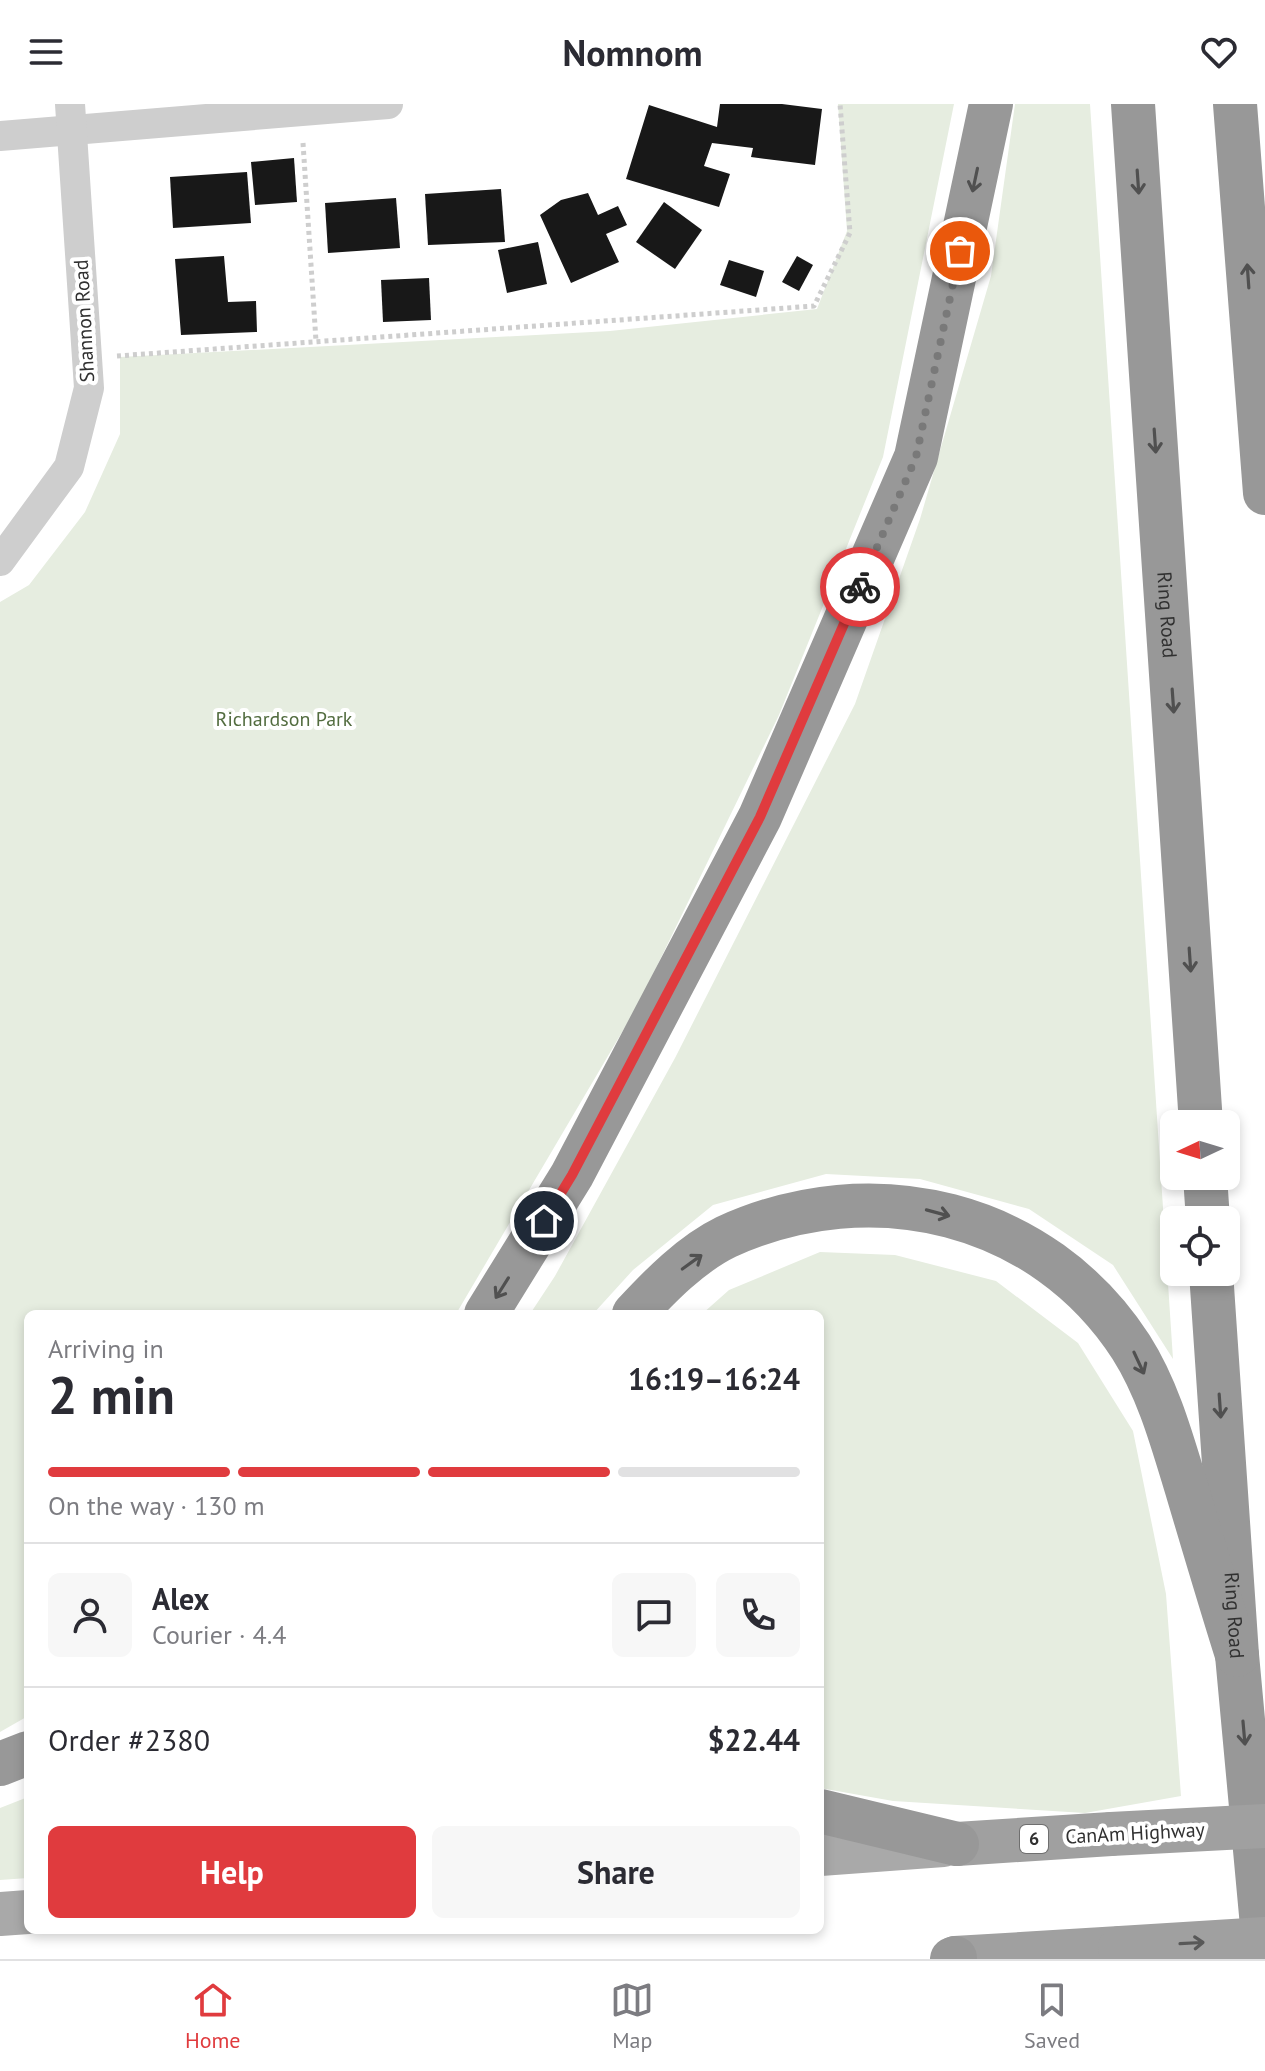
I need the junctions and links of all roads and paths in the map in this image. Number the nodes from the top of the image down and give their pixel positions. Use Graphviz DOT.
graph roads {
  1 [pos="388,104"];
  2 [pos="840,104"];
  3 [pos="991,104"];
  4 [pos="1133,104"];
  5 [pos="1235,104"];
  6 [pos="300,111"];
  7 [pos="71,117"];
  8 [pos="0,136"];
  9 [pos="316,341"];
  10 [pos="88,358"];
  11 [pos="1265,493"];
  12 [pos="0,561"];
  13 [pos="1200,1110"];
  14 [pos="1212,1286"];
  15 [pos="488,1310"];
  16 [pos="638,1310"];
  17 [pos="1237,1655"];
  18 [pos="24,1755"];
  19 [pos="0,1764"];
  20 [pos="824,1812"];
  21 [pos="1265,1826"];
  22 [pos="957,1844"];
  23 [pos="824,1854"];
  24 [pos="24,1912"];
  25 [pos="0,1914"];
  26 [pos="1265,1939"];
  27 [pos="1265,1958"];
  28 [pos="947,1959"];
  1 -- 6 [label="street"];
  2 -- 9 [label="path"];
  3 -- 15 [label="highway, one-way"];
  4 -- 13 [label="highway, Ring Road, one-way"];
  11 -- 5 [label="highway, one-way"];
  6 -- 7 [label="street"];
  6 -- 9 [label="path"];
  7 -- 8 [label="street"];
  7 -- 10 [label="street, Shannon Road"];
  9 -- 10 [label="path"];
  10 -- 12 [label="street, Shannon Road"];
  14 -- 17 [label="highway, Ring Road, one-way"];
  16 -- 17 [label="highway, one-way"];
  17 -- 27 [label="highway, Ring Road, one-way"];
  18 -- 19 [label="highway"];
  20 -- 22 [label="highway"];
  21 -- 22 [label="highway, CanAm Highway / 6, bridge"];
  22 -- 23 [label="main road, 6"];
  24 -- 25 [label="main road"];
  28 -- 26 [label="highway, one-way, bridge"];
}
